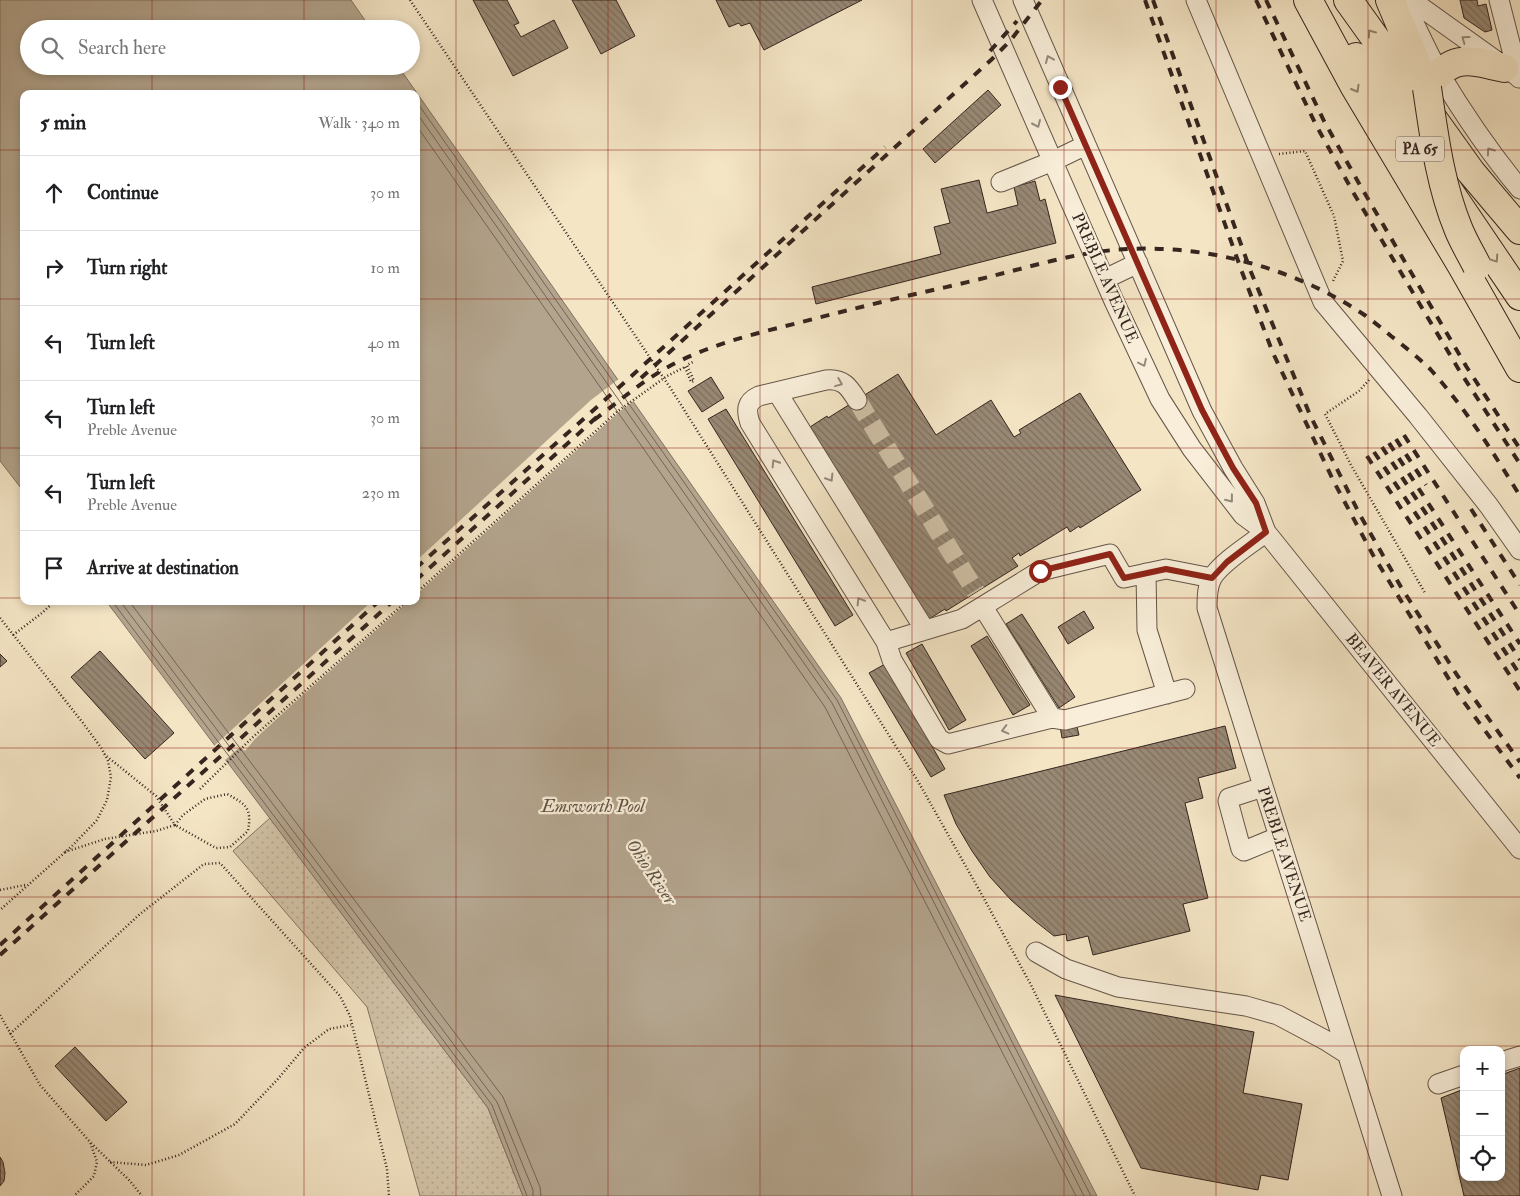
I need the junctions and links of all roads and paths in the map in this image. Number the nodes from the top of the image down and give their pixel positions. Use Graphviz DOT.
graph roads {
  1 [pos="410,0"];
  2 [pos="1023,0"];
  3 [pos="1196,0"];
  4 [pos="1308,0"];
  5 [pos="1322,0"];
  6 [pos="1348,0"];
  7 [pos="1390,0"];
  8 [pos="1403,0"];
  9 [pos="1411,0"];
  10 [pos="1499,0"];
  11 [pos="983,4"];
  12 [pos="1514,75"];
  13 [pos="1430,80"];
  14 [pos="1086,145"];
  15 [pos="1053,160"];
  16 [pos="1264,163"];
  17 [pos="1471,172"];
  18 [pos="1001,182"];
  19 [pos="1520,189"];
  20 [pos="1520,230"];
  21 [pos="1520,243"];
  22 [pos="1138,263"];
  23 [pos="1105,279"];
  24 [pos="1520,296"];
  25 [pos="1323,302"];
  26 [pos="1520,342"];
  27 [pos="693,362"];
  28 [pos="1374,363"];
  29 [pos="1520,368"];
  30 [pos="777,392"];
  31 [pos="857,400"];
  32 [pos="1266,532"];
  33 [pos="1520,550"];
  34 [pos="1146,573"];
  35 [pos="1212,578"];
  36 [pos="420,589"];
  37 [pos="1425,593"];
  38 [pos="981,601"];
  39 [pos="51,605"];
  40 [pos="402,605"];
  41 [pos="0,618"];
  42 [pos="925,630"];
  43 [pos="13,635"];
  44 [pos="886,642"];
  45 [pos="1052,718"];
  46 [pos="104,754"];
  47 [pos="1263,787"];
  48 [pos="200,788"];
  49 [pos="174,825"];
  50 [pos="1278,837"];
  51 [pos="1520,849"];
  52 [pos="65,852"];
  53 [pos="28,885"];
  54 [pos="0,890"];
  55 [pos="0,910"];
  56 [pos="1036,952"];
  57 [pos="0,1015"];
  58 [pos="352,1024"];
  59 [pos="10,1034"];
  60 [pos="1347,1054"];
  61 [pos="1520,1056"];
  62 [pos="1505,1061"];
  63 [pos="1460,1076"];
  64 [pos="1438,1084"];
  65 [pos="90,1142"];
  66 [pos="110,1162"];
  67 [pos="74,1196"];
  68 [pos="142,1196"];
  69 [pos="390,1196"];
  70 [pos="1135,1196"];
  71 [pos="1392,1196"];
  1 -- 70 [label="path"];
  14 -- 2 [label="street, one-way"];
  3 -- 16 [label="street"];
  4 -- 29 [label="highway, one-way"];
  5 -- 24 [label="highway, PA 65, one-way"];
  17 -- 6 [label="highway, PA 65, one-way"];
  7 -- 13 [label="highway"];
  8 -- 13 [label="street"];
  12 -- 9 [label="street, one-way"];
  10 -- 12 [label="street"];
  11 -- 15 [label="street, PREBLE AVENUE, one-way"];
  12 -- 13 [label="highway"];
  19 -- 13 [label="street, one-way"];
  13 -- 26 [label="highway, bridge"];
  14 -- 15 [label="street"];
  14 -- 22 [label="street"];
  15 -- 18 [label="street"];
  15 -- 23 [label="street, PREBLE AVENUE"];
  16 -- 25 [label="street"];
  16 -- 25 [label="path"];
  17 -- 20 [label="highway"];
  17 -- 21 [label="highway, PA 65"];
  22 -- 23 [label="street"];
  22 -- 32 [label="street"];
  23 -- 32 [label="street, PREBLE AVENUE, one-way"];
  25 -- 28 [label="street"];
  27 -- 36 [label="path, bridge"];
  28 -- 33 [label="street"];
  28 -- 37 [label="path"];
  30 -- 31 [label="street, one-way"];
  30 -- 42 [label="street, one-way"];
  44 -- 30 [label="street, one-way"];
  32 -- 35 [label="street"];
  32 -- 51 [label="street, BEAVER AVENUE"];
  34 -- 35 [label="street"];
  34 -- 38 [label="street"];
  34 -- 45 [label="street"];
  35 -- 47 [label="street, PREBLE AVENUE"];
  38 -- 42 [label="street"];
  38 -- 45 [label="street"];
  39 -- 43 [label="path"];
  40 -- 48 [label="path"];
  41 -- 43 [label="path"];
  42 -- 44 [label="street"];
  43 -- 46 [label="path"];
  45 -- 44 [label="street, one-way"];
  46 -- 49 [label="path"];
  46 -- 52 [label="path"];
  47 -- 50 [label="street, PREBLE AVENUE"];
  47 -- 50 [label="street"];
  49 -- 49 [label="path"];
  49 -- 52 [label="path"];
  50 -- 60 [label="street, PREBLE AVENUE"];
  52 -- 53 [label="path"];
  53 -- 54 [label="path"];
  53 -- 55 [label="path"];
  56 -- 60 [label="street"];
  57 -- 59 [label="path"];
  58 -- 59 [label="path"];
  58 -- 66 [label="path"];
  58 -- 69 [label="path"];
  59 -- 65 [label="path"];
  60 -- 71 [label="street, PREBLE AVENUE"];
  61 -- 62 [label="street"];
  63 -- 64 [label="street"];
  65 -- 66 [label="path"];
  65 -- 67 [label="path"];
  66 -- 68 [label="path"];
}
